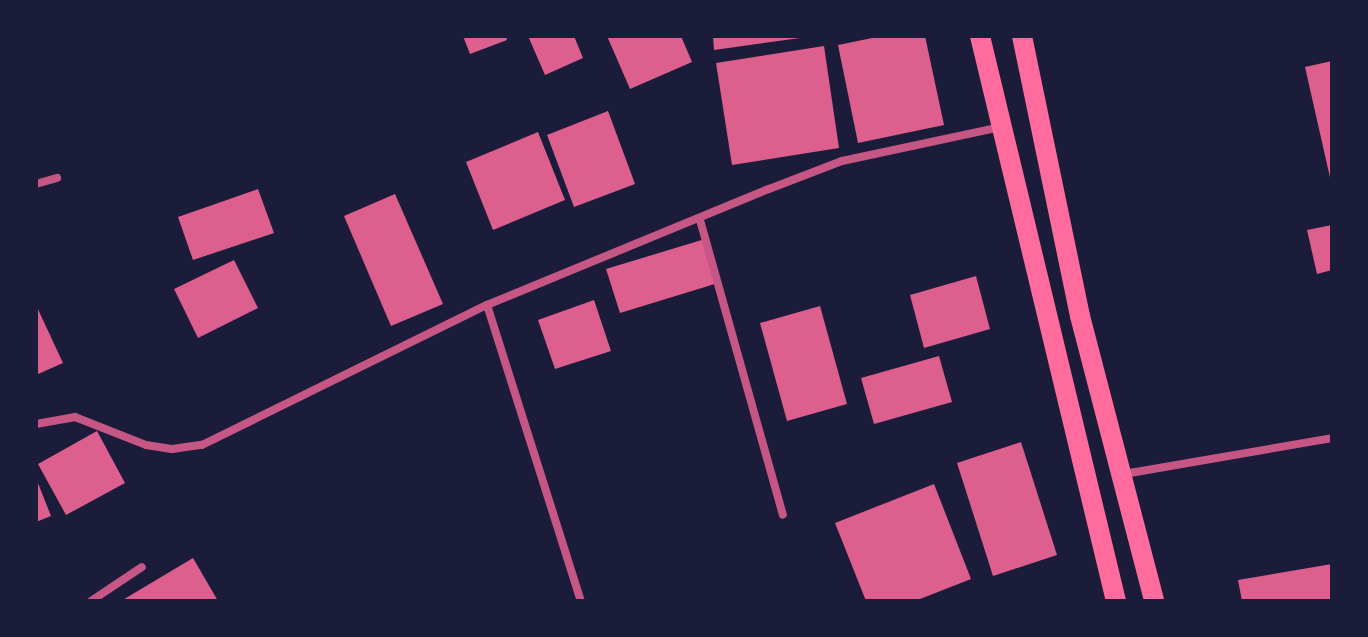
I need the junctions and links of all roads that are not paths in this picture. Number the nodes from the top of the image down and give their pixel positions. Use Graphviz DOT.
graph roads {
  1 [pos="980,36"];
  2 [pos="1022,36"];
  3 [pos="1002,127"];
  4 [pos="57,178"];
  5 [pos="36,184"];
  6 [pos="700,220"];
  7 [pos="487,305"];
  8 [pos="36,424"];
  9 [pos="1332,438"];
  10 [pos="1119,475"];
  11 [pos="783,515"];
  12 [pos="142,567"];
  13 [pos="91,601"];
  14 [pos="581,601"];
  15 [pos="1116,601"];
  16 [pos="1154,601"];
  1 -- 3 [label="main road"];
  2 -- 10 [label="main road"];
  3 -- 6 [label="street"];
  3 -- 15 [label="main road"];
  4 -- 5 [label="street"];
  6 -- 7 [label="street"];
  6 -- 11 [label="street"];
  7 -- 8 [label="street"];
  7 -- 14 [label="street"];
  9 -- 10 [label="street"];
  10 -- 16 [label="main road"];
  12 -- 13 [label="street"];
}
